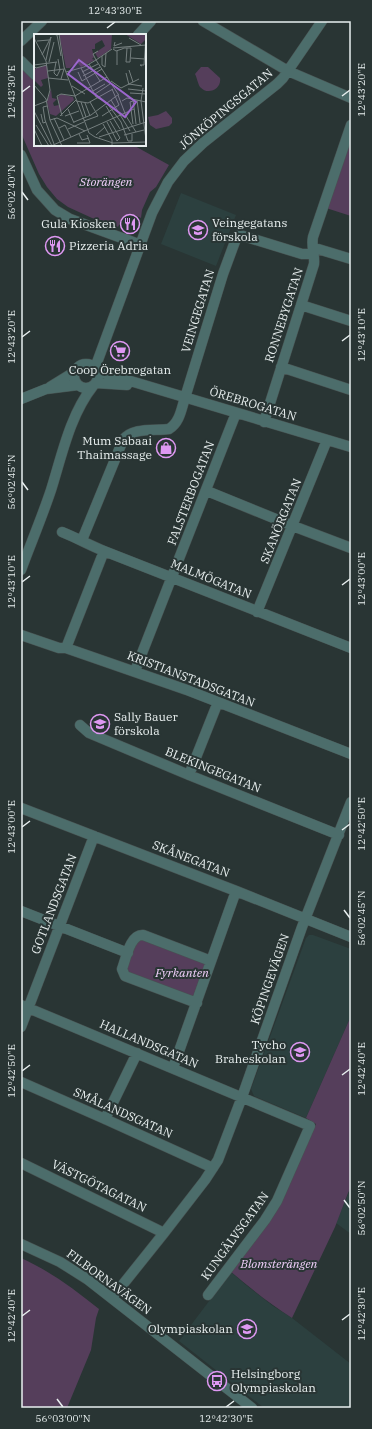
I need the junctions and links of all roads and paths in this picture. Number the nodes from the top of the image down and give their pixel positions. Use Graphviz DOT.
graph roads {
  1 [pos="42,21"];
  2 [pos="151,21"];
  3 [pos="204,21"];
  4 [pos="322,21"];
  5 [pos="139,34"];
  6 [pos="21,41"];
  7 [pos="21,61"];
  8 [pos="288,71"];
  9 [pos="34,74"];
  10 [pos="351,98"];
  11 [pos="351,125"];
  12 [pos="21,155"];
  13 [pos="141,245"];
  14 [pos="313,252"];
  15 [pos="351,258"];
  16 [pos="301,305"];
  17 [pos="351,321"];
  18 [pos="100,353"];
  19 [pos="84,365"];
  20 [pos="281,367"];
  21 [pos="96,370"];
  22 [pos="76,371"];
  23 [pos="95,384"];
  24 [pos="80,386"];
  25 [pos="147,387"];
  26 [pos="46,389"];
  27 [pos="351,390"];
  28 [pos="22,397"];
  29 [pos="186,397"];
  30 [pos="80,407"];
  31 [pos="236,413"];
  32 [pos="264,422"];
  33 [pos="327,440"];
  34 [pos="351,447"];
  35 [pos="206,490"];
  36 [pos="293,526"];
  37 [pos="62,532"];
  38 [pos="82,540"];
  39 [pos="351,548"];
  40 [pos="104,552"];
  41 [pos="21,570"];
  42 [pos="172,577"];
  43 [pos="257,612"];
  44 [pos="21,635"];
  45 [pos="66,648"];
  46 [pos="351,648"];
  47 [pos="135,671"];
  48 [pos="218,702"];
  49 [pos="80,725"];
  50 [pos="351,754"];
  51 [pos="189,775"];
  52 [pos="351,802"];
  53 [pos="21,808"];
  54 [pos="339,835"];
  55 [pos="94,836"];
  56 [pos="236,891"];
  57 [pos="21,911"];
  58 [pos="305,919"];
  59 [pos="60,926"];
  60 [pos="351,937"];
  61 [pos="128,953"];
  62 [pos="211,961"];
  63 [pos="197,1004"];
  64 [pos="25,1006"];
  65 [pos="21,1027"];
  66 [pos="138,1053"];
  67 [pos="173,1068"];
  68 [pos="21,1082"];
  69 [pos="242,1097"];
  70 [pos="105,1119"];
  71 [pos="310,1126"];
  72 [pos="21,1163"];
  73 [pos="213,1168"];
  74 [pos="164,1233"];
  75 [pos="21,1244"];
  76 [pos="208,1294"];
  77 [pos="112,1298"];
  78 [pos="252,1408"];
  1 -- 6 [label="street"];
  2 -- 5 [label="street"];
  3 -- 8 [label="street"];
  4 -- 8 [label="street, JÖNKÖPINGSGATAN"];
  7 -- 9 [label="street"];
  8 -- 10 [label="street"];
  8 -- 13 [label="street, JÖNKÖPINGSGATAN"];
  11 -- 14 [label="street, RONNEBYGATAN"];
  12 -- 13 [label="street"];
  13 -- 18 [label="street, JÖNKÖPINGSGATAN"];
  14 -- 15 [label="street"];
  14 -- 16 [label="street, RONNEBYGATAN"];
  14 -- 29 [label="street, VEINGEGATAN"];
  16 -- 17 [label="street"];
  16 -- 20 [label="street, RONNEBYGATAN"];
  18 -- 19 [label="street"];
  18 -- 21 [label="street, JÖNKÖPINGSGATAN"];
  19 -- 21 [label="street"];
  19 -- 22 [label="street"];
  20 -- 27 [label="street"];
  20 -- 32 [label="street, RONNEBYGATAN"];
  21 -- 23 [label="street"];
  21 -- 25 [label="street, ÖREBROGATAN"];
  22 -- 24 [label="street"];
  22 -- 26 [label="street"];
  23 -- 24 [label="street"];
  23 -- 25 [label="street, ÖREBROGATAN"];
  23 -- 30 [label="street"];
  24 -- 26 [label="street"];
  24 -- 30 [label="street"];
  25 -- 29 [label="street, ÖREBROGATAN"];
  26 -- 28 [label="street"];
  29 -- 31 [label="street, ÖREBROGATAN"];
  29 -- 38 [label="street, VEINGEGATAN"];
  30 -- 41 [label="street"];
  31 -- 32 [label="street, ÖREBROGATAN"];
  31 -- 35 [label="street, FALSTERBOGATAN"];
  32 -- 33 [label="street, ÖREBROGATAN"];
  33 -- 34 [label="street, ÖREBROGATAN"];
  33 -- 36 [label="street, SKANÖRGATAN"];
  35 -- 36 [label="street"];
  35 -- 42 [label="street, FALSTERBOGATAN"];
  36 -- 39 [label="street"];
  36 -- 43 [label="street, SKANÖRGATAN"];
  37 -- 38 [label="street, MALMÖGATAN"];
  38 -- 40 [label="street, MALMÖGATAN"];
  40 -- 42 [label="street, MALMÖGATAN"];
  40 -- 45 [label="street"];
  42 -- 43 [label="street, MALMÖGATAN"];
  42 -- 47 [label="street, FALSTERBOGATAN"];
  43 -- 46 [label="street, MALMÖGATAN"];
  44 -- 45 [label="street, KRISTIANSTADSGATAN"];
  45 -- 47 [label="street, KRISTIANSTADSGATAN"];
  47 -- 48 [label="street, KRISTIANSTADSGATAN"];
  48 -- 50 [label="street, KRISTIANSTADSGATAN"];
  48 -- 51 [label="street"];
  49 -- 51 [label="street, BLEKINGEGATAN"];
  51 -- 54 [label="street, BLEKINGEGATAN"];
  52 -- 54 [label="street, KÖPINGEVÄGEN"];
  53 -- 55 [label="street, SKÅNEGATAN"];
  54 -- 58 [label="street, KÖPINGEVÄGEN"];
  55 -- 56 [label="street, SKÅNEGATAN"];
  55 -- 59 [label="street, GOTLANDSGATAN"];
  56 -- 58 [label="street, SKÅNEGATAN"];
  56 -- 62 [label="street"];
  57 -- 59 [label="street"];
  58 -- 60 [label="street, SKÅNEGATAN"];
  58 -- 69 [label="street, KÖPINGEVÄGEN"];
  59 -- 61 [label="street"];
  59 -- 64 [label="street, GOTLANDSGATAN"];
  61 -- 62 [label="street"];
  61 -- 63 [label="street"];
  62 -- 63 [label="street"];
  63 -- 67 [label="street"];
  64 -- 65 [label="street, GOTLANDSGATAN"];
  64 -- 66 [label="street, HALLANDSGATAN"];
  66 -- 67 [label="street, HALLANDSGATAN"];
  66 -- 70 [label="street"];
  67 -- 69 [label="street, HALLANDSGATAN"];
  68 -- 70 [label="street, SMÅLANDSGATAN"];
  69 -- 71 [label="street, HALLANDSGATAN"];
  69 -- 73 [label="street, KÖPINGEVÄGEN"];
  70 -- 73 [label="street, SMÅLANDSGATAN"];
  71 -- 76 [label="street, KUNGÄLVSGATAN"];
  72 -- 74 [label="street, VÄSTGÖTAGATAN"];
  73 -- 74 [label="street, KÖPINGEVÄGEN"];
  74 -- 77 [label="street, KÖPINGEVÄGEN"];
  75 -- 77 [label="street, FILBORNAVÄGEN"];
  77 -- 78 [label="street, FILBORNAVÄGEN"];
}
